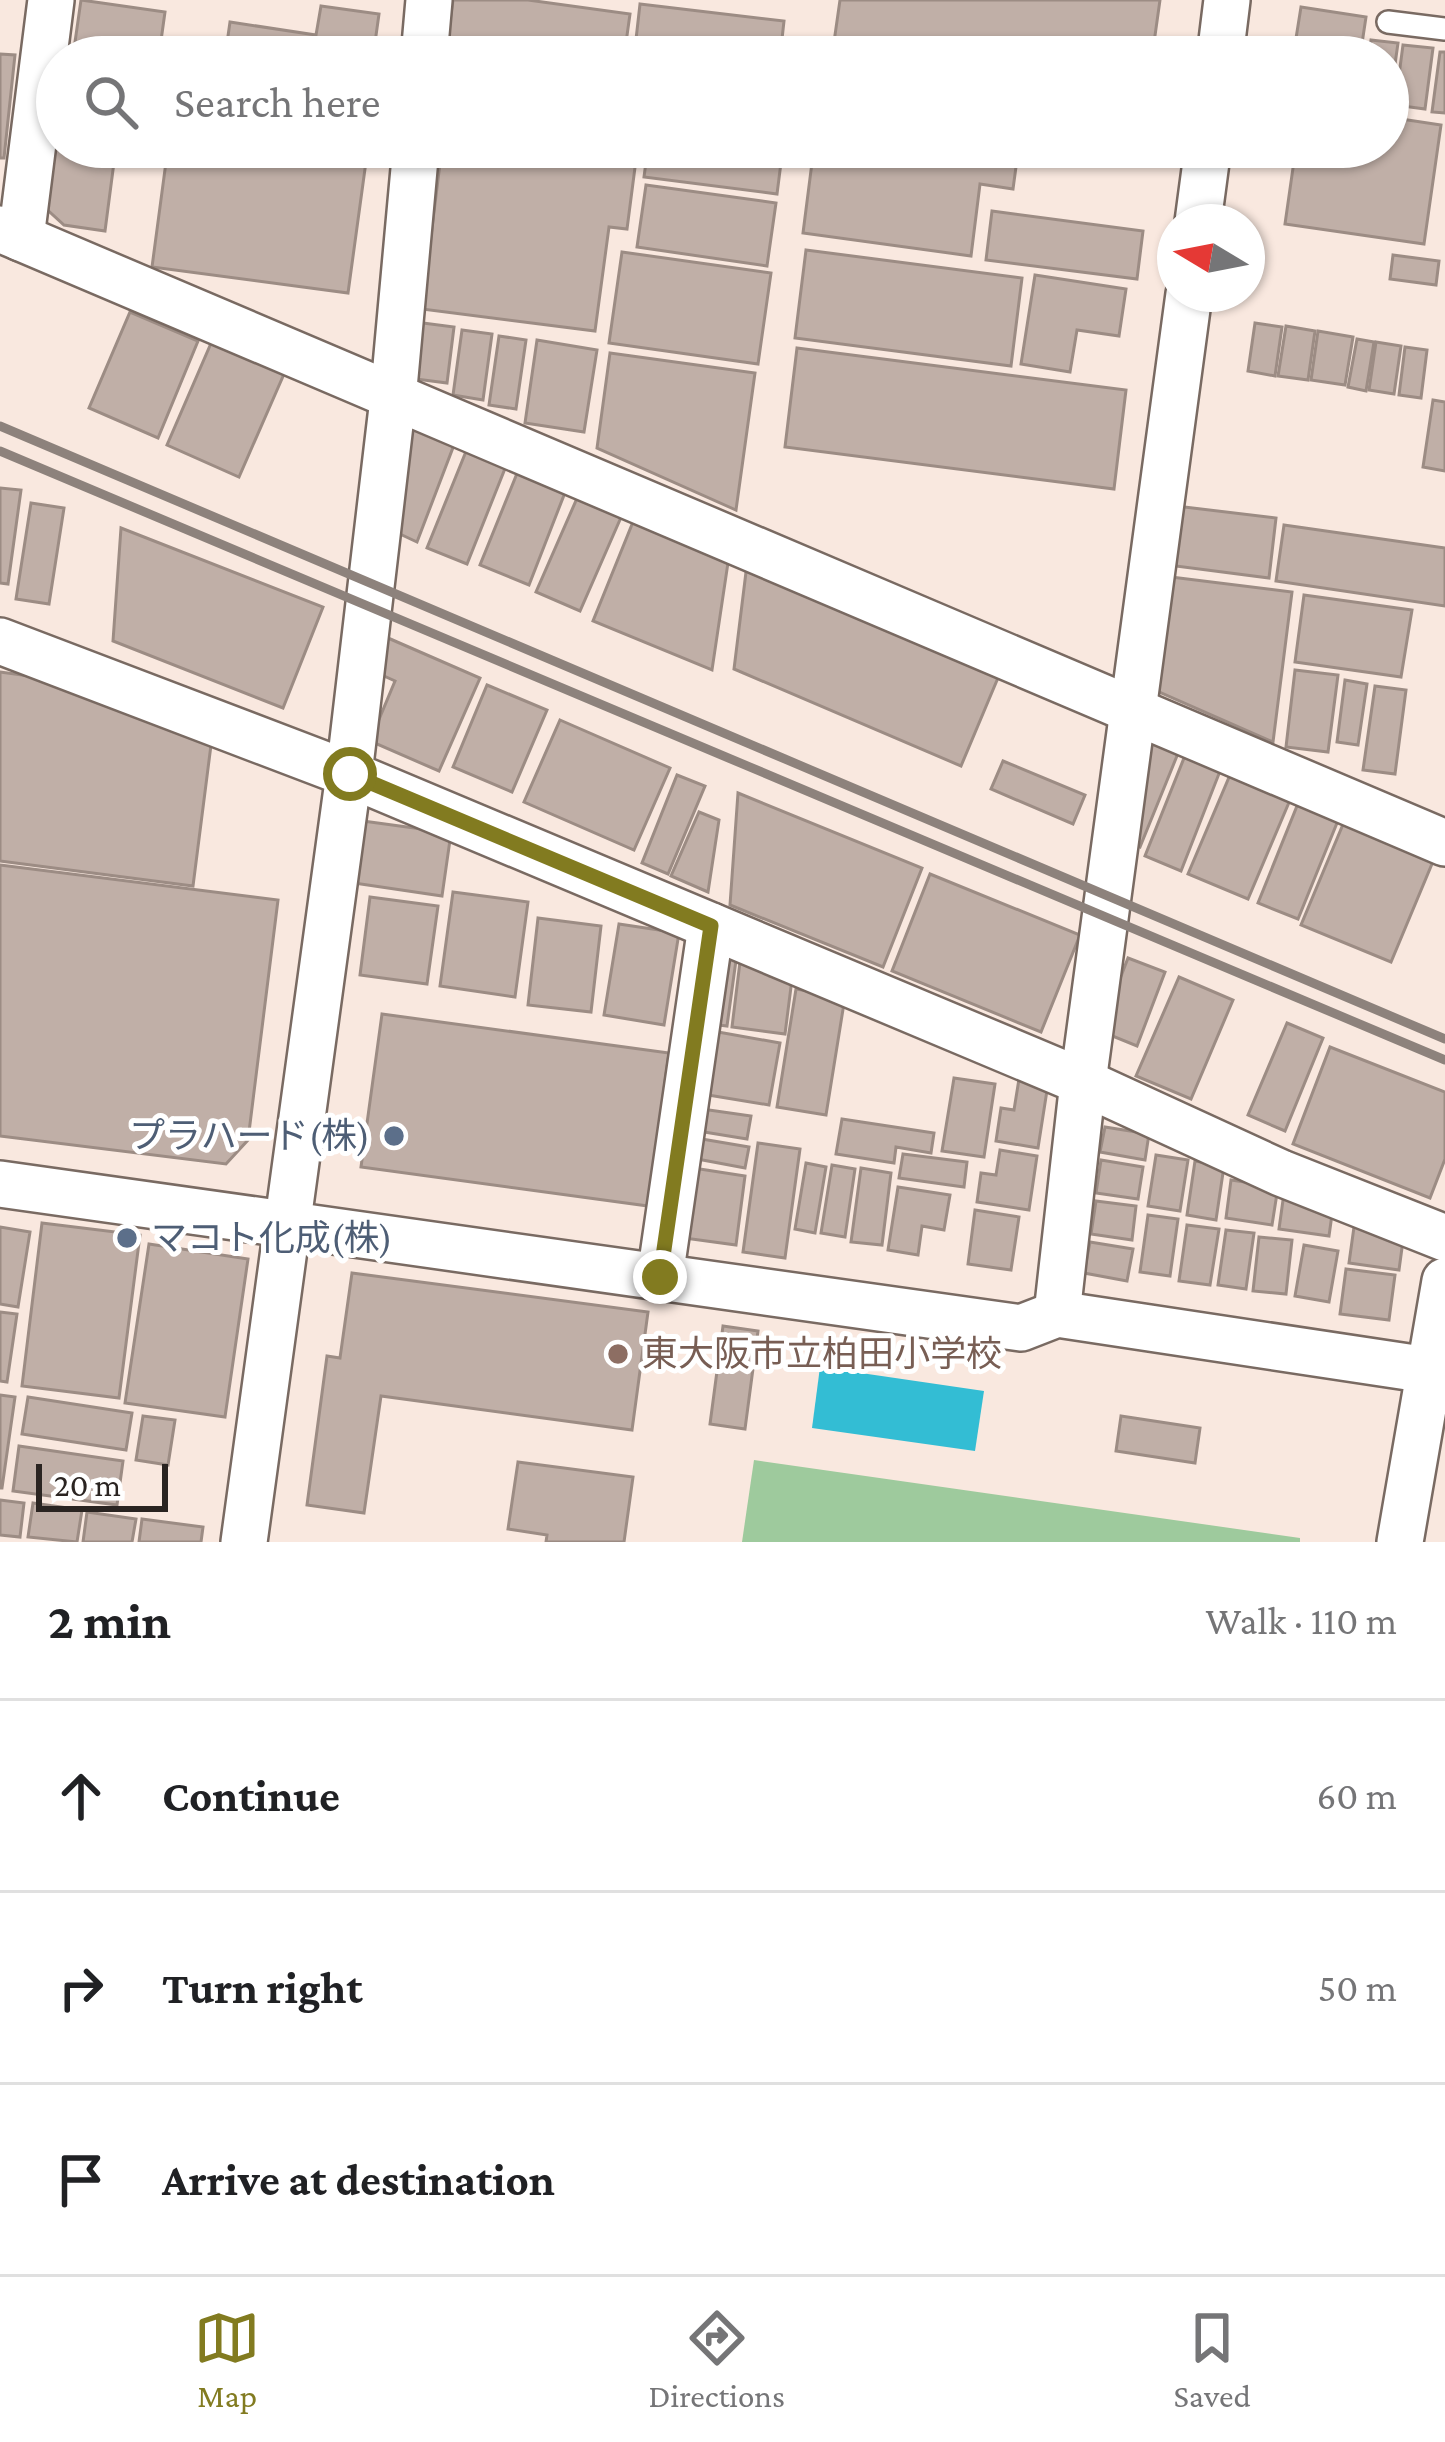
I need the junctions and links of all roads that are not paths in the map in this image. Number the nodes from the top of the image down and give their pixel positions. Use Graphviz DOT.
graph roads {
  1 [pos="52,0"];
  2 [pos="429,0"];
  3 [pos="1227,0"];
  4 [pos="1388,22"];
  5 [pos="1445,29"];
  6 [pos="46,36"];
  7 [pos="426,36"];
  8 [pos="1223,36"];
  9 [pos="36,89"];
  10 [pos="414,168"];
  11 [pos="1205,168"];
  12 [pos="1200,204"];
  13 [pos="10,234"];
  14 [pos="1187,312"];
  15 [pos="393,399"];
  16 [pos="0,640"];
  17 [pos="1135,712"];
  18 [pos="350,774"];
  19 [pos="1445,843"];
  20 [pos="711,926"];
  21 [pos="1082,1082"];
  22 [pos="0,1184"];
  23 [pos="285,1223"];
  24 [pos="1445,1238"];
  25 [pos="660,1277"];
  26 [pos="1445,1281"];
  27 [pos="1058,1314"];
  28 [pos="1432,1393"];
  29 [pos="244,1542"];
  30 [pos="1400,1542"];
  1 -- 6 [label="street"];
  2 -- 7 [label="street"];
  3 -- 8 [label="street"];
  4 -- 5 [label="lane"];
  9 -- 13 [label="street"];
  10 -- 15 [label="street"];
  11 -- 12 [label="street"];
  13 -- 15 [label="street"];
  14 -- 17 [label="street"];
  15 -- 17 [label="street"];
  15 -- 18 [label="street"];
  16 -- 18 [label="street"];
  17 -- 19 [label="street"];
  17 -- 21 [label="street"];
  18 -- 20 [label="street"];
  18 -- 23 [label="street"];
  20 -- 21 [label="street"];
  20 -- 25 [label="street"];
  21 -- 24 [label="street"];
  21 -- 27 [label="street"];
  22 -- 23 [label="street"];
  23 -- 25 [label="street"];
  23 -- 29 [label="street"];
  25 -- 27 [label="street"];
  26 -- 28 [label="street"];
  27 -- 28 [label="street"];
  28 -- 30 [label="street"];
}
